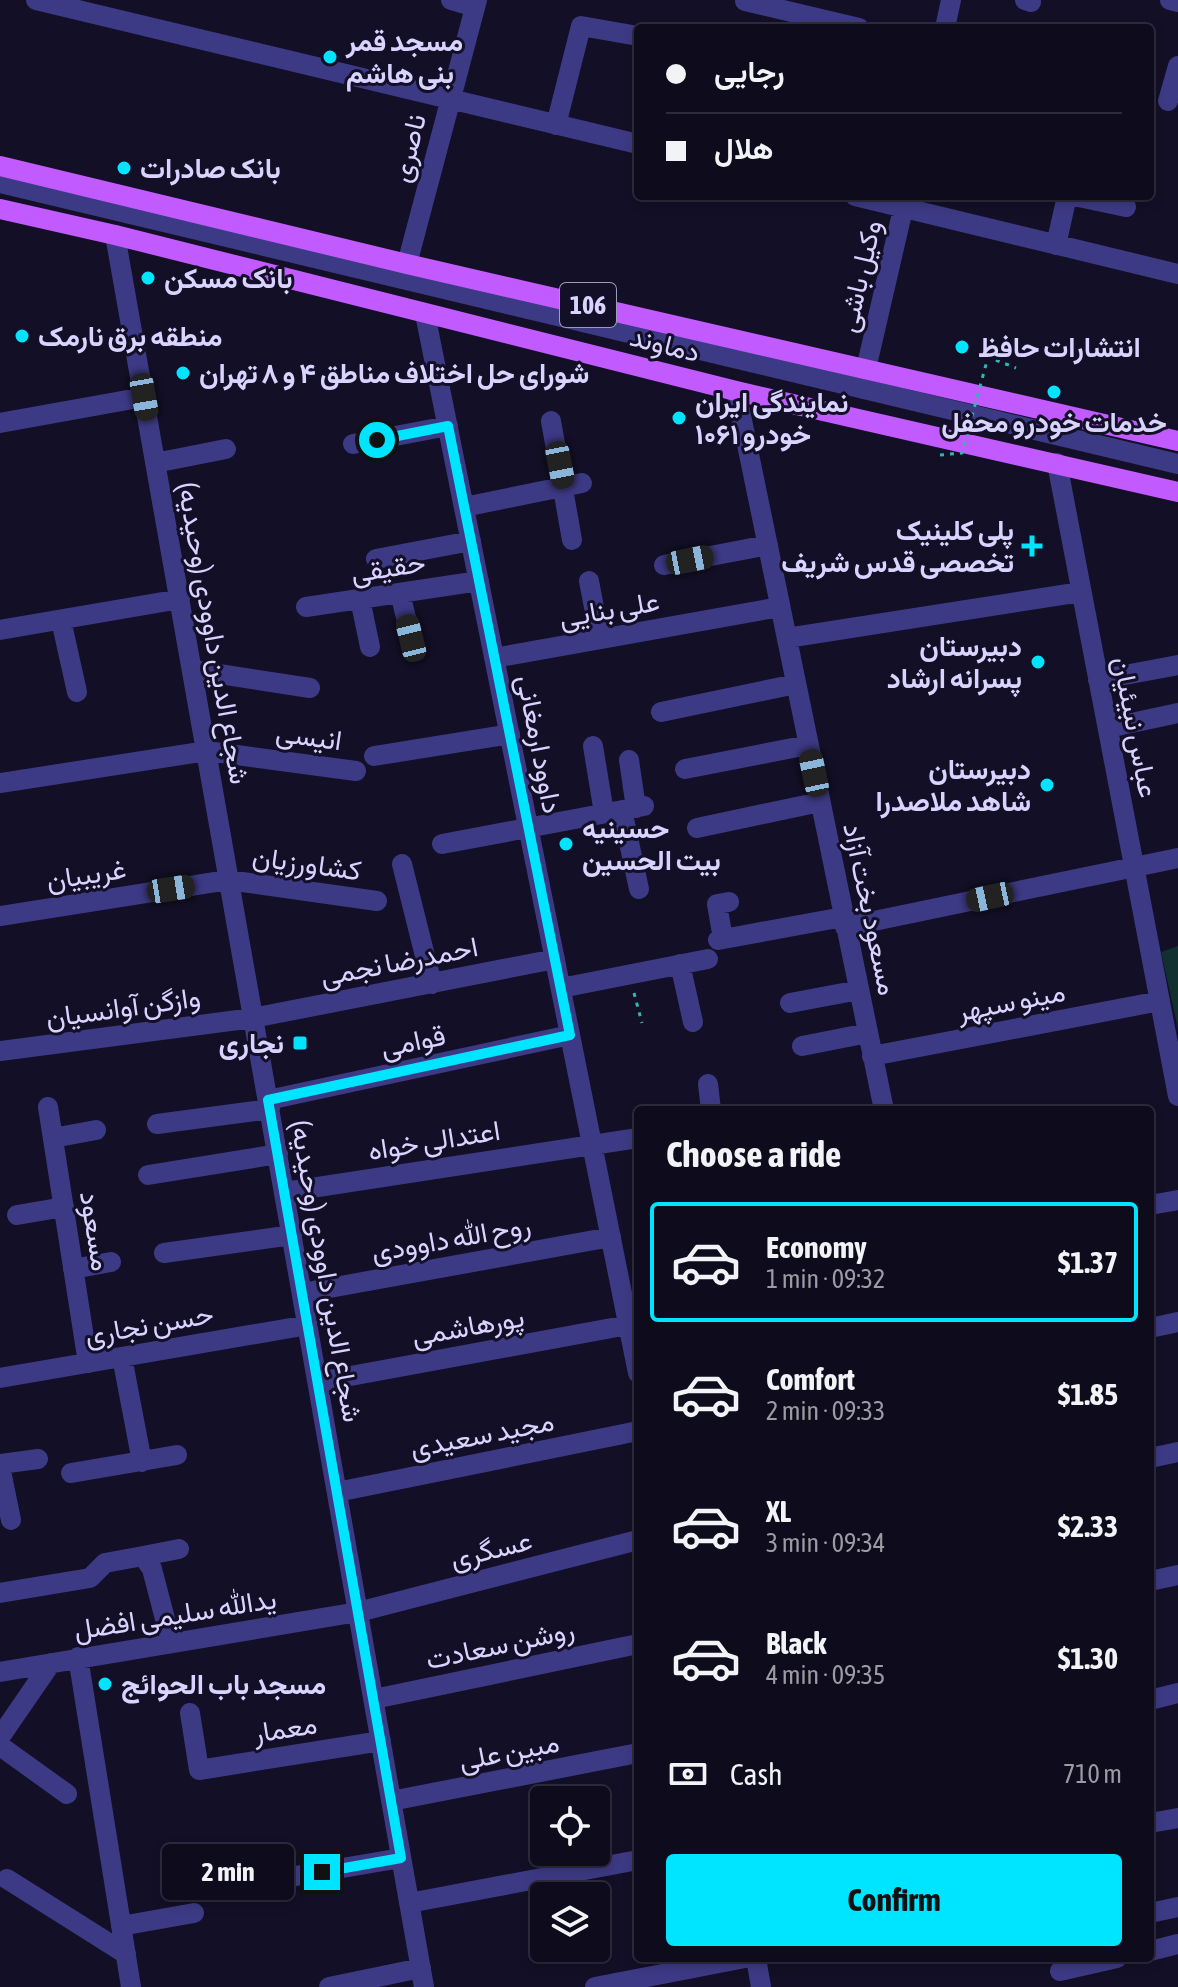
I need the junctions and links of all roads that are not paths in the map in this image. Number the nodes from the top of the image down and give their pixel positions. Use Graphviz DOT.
graph roads {
  1 [pos="36,0"];
  2 [pos="451,0"];
  3 [pos="951,0"];
  4 [pos="1170,0"];
  5 [pos="745,1"];
  6 [pos="1178,2"];
  7 [pos="476,3"];
  8 [pos="842,24"];
  9 [pos="946,24"];
  10 [pos="634,35"];
  11 [pos="1178,66"];
  12 [pos="449,99"];
  13 [pos="1165,100"];
  14 [pos="556,125"];
  15 [pos="634,143"];
  16 [pos="0,166"];
  17 [pos="0,175"];
  18 [pos="0,183"];
  19 [pos="1066,200"];
  20 [pos="1093,200"];
  21 [pos="904,202"];
  22 [pos="1126,207"];
  23 [pos="0,209"];
  24 [pos="115,235"];
  25 [pos="1056,245"];
  26 [pos="407,264"];
  27 [pos="1178,274"];
  28 [pos="425,314"];
  29 [pos="866,369"];
  30 [pos="736,391"];
  31 [pos="144,397"];
  32 [pos="551,421"];
  33 [pos="0,423"];
  34 [pos="448,426"];
  35 [pos="1178,441"];
  36 [pos="353,444"];
  37 [pos="226,449"];
  38 [pos="1178,451"];
  39 [pos="155,463"];
  40 [pos="1057,463"];
  41 [pos="1178,464"];
  42 [pos="573,485"];
  43 [pos="1178,492"];
  44 [pos="464,507"];
  45 [pos="572,540"];
  46 [pos="471,541"];
  47 [pos="768,545"];
  48 [pos="376,559"];
  49 [pos="664,565"];
  50 [pos="479,581"];
  51 [pos="589,581"];
  52 [pos="1081,592"];
  53 [pos="400,593"];
  54 [pos="180,599"];
  55 [pos="360,599"];
  56 [pos="306,607"];
  57 [pos="780,607"];
  58 [pos="61,620"];
  59 [pos="0,630"];
  60 [pos="411,638"];
  61 [pos="787,638"];
  62 [pos="600,639"];
  63 [pos="370,647"];
  64 [pos="494,658"];
  65 [pos="1178,665"];
  66 [pos="193,670"];
  67 [pos="1098,680"];
  68 [pos="796,684"];
  69 [pos="310,688"];
  70 [pos="77,692"];
  71 [pos="661,712"];
  72 [pos="1178,713"];
  73 [pos="1108,728"];
  74 [pos="510,734"];
  75 [pos="808,745"];
  76 [pos="593,746"];
  77 [pos="207,751"];
  78 [pos="374,756"];
  79 [pos="629,760"];
  80 [pos="685,769"];
  81 [pos="356,771"];
  82 [pos="0,783"];
  83 [pos="820,802"];
  84 [pos="627,809"];
  85 [pos="528,826"];
  86 [pos="697,828"];
  87 [pos="442,844"];
  88 [pos="1178,858"];
  89 [pos="402,864"];
  90 [pos="1135,866"];
  91 [pos="228,880"];
  92 [pos="639,889"];
  93 [pos="377,901"];
  94 [pos="729,902"];
  95 [pos="0,916"];
  96 [pos="844,922"];
  97 [pos="555,959"];
  98 [pos="708,959"];
  99 [pos="680,964"];
  100 [pos="432,984"];
  101 [pos="561,988"];
  102 [pos="859,990"];
  103 [pos="1160,1001"];
  104 [pos="790,1003"];
  105 [pos="253,1018"];
  106 [pos="693,1022"];
  107 [pos="868,1033"];
  108 [pos="570,1035"];
  109 [pos="802,1046"];
  110 [pos="0,1051"];
  111 [pos="872,1056"];
  112 [pos="708,1084"];
  113 [pos="1178,1096"];
  114 [pos="269,1105"];
  115 [pos="711,1106"];
  116 [pos="883,1106"];
  117 [pos="48,1107"];
  118 [pos="157,1124"];
  119 [pos="96,1130"];
  120 [pos="53,1138"];
  121 [pos="634,1139"];
  122 [pos="592,1144"];
  123 [pos="278,1154"];
  124 [pos="148,1175"];
  125 [pos="285,1192"];
  126 [pos="1178,1200"];
  127 [pos="1154,1204"];
  128 [pos="64,1207"];
  129 [pos="17,1215"];
  130 [pos="292,1235"];
  131 [pos="611,1237"];
  132 [pos="164,1253"];
  133 [pos="111,1262"];
  134 [pos="73,1269"];
  135 [pos="302,1293"];
  136 [pos="630,1313"];
  137 [pos="1178,1322"];
  138 [pos="308,1325"];
  139 [pos="1154,1327"];
  140 [pos="634,1344"];
  141 [pos="122,1357"];
  142 [pos="88,1363"];
  143 [pos="0,1378"];
  144 [pos="318,1382"];
  145 [pos="634,1432"];
  146 [pos="1178,1452"];
  147 [pos="177,1455"];
  148 [pos="1154,1457"];
  149 [pos="38,1459"];
  150 [pos="142,1462"];
  151 [pos="0,1465"];
  152 [pos="71,1473"];
  153 [pos="337,1492"];
  154 [pos="11,1520"];
  155 [pos="634,1541"];
  156 [pos="179,1549"];
  157 [pos="146,1559"];
  158 [pos="1178,1575"];
  159 [pos="1154,1580"];
  160 [pos="0,1593"];
  161 [pos="358,1612"];
  162 [pos="171,1642"];
  163 [pos="634,1645"];
  164 [pos="78,1657"];
  165 [pos="51,1663"];
  166 [pos="0,1672"];
  167 [pos="1178,1693"];
  168 [pos="374,1699"];
  169 [pos="1154,1699"];
  170 [pos="190,1713"];
  171 [pos="0,1737"];
  172 [pos="381,1741"];
  173 [pos="0,1746"];
  174 [pos="634,1754"];
  175 [pos="67,1794"];
  176 [pos="391,1801"];
  177 [pos="1178,1818"];
  178 [pos="1154,1822"];
  179 [pos="401,1858"];
  180 [pos="634,1861"];
  181 [pos="7,1879"];
  182 [pos="243,1885"];
  183 [pos="409,1903"];
  184 [pos="1178,1907"];
  185 [pos="1154,1912"];
  186 [pos="194,1913"];
  187 [pos="121,1926"];
  188 [pos="1178,1944"];
  189 [pos="1154,1950"];
  190 [pos="126,1954"];
  191 [pos="724,1962"];
  192 [pos="757,1962"];
  193 [pos="1101,1962"];
  194 [pos="1060,1972"];
  195 [pos="422,1978"];
  196 [pos="131,1987"];
  197 [pos="329,1987"];
  198 [pos="595,1987"];
  199 [pos="761,1987"];
  1 -- 12 [label="street"];
  2 -- 7 [label="street"];
  3 -- 9 [label="street"];
  4 -- 6 [label="street"];
  5 -- 8 [label="street"];
  7 -- 12 [label="street, ناصری"];
  10 -- 14 [label="street"];
  11 -- 13 [label="street"];
  12 -- 14 [label="street"];
  12 -- 26 [label="street, ناصری"];
  14 -- 15 [label="street"];
  16 -- 26 [label="main road, دماوند / 106"];
  17 -- 38 [label="street"];
  18 -- 41 [label="street"];
  19 -- 25 [label="street"];
  20 -- 22 [label="street"];
  21 -- 25 [label="street"];
  21 -- 29 [label="street, وکیل باشی"];
  23 -- 24 [label="main road, دماوند / 106"];
  24 -- 28 [label="main road, دماوند / 106"];
  24 -- 31 [label="street, شجاع الدین داوودی (وحیدیه)"];
  25 -- 27 [label="street"];
  26 -- 29 [label="main road, دماوند / 106"];
  28 -- 30 [label="main road, دماوند / 106"];
  28 -- 34 [label="street, داوود ارمغانی"];
  29 -- 35 [label="main road, دماوند / 106"];
  30 -- 40 [label="main road, دماوند / 106"];
  30 -- 47 [label="street, مسعود بخت آزاد"];
  31 -- 33 [label="street"];
  31 -- 39 [label="street, شجاع الدین داوودی (وحیدیه)"];
  32 -- 42 [label="street"];
  34 -- 36 [label="street"];
  34 -- 44 [label="street, داوود ارمغانی"];
  37 -- 39 [label="street"];
  39 -- 54 [label="street, شجاع الدین داوودی (وحیدیه)"];
  40 -- 43 [label="main road, دماوند / 106"];
  40 -- 52 [label="street, عباس نبیئیان"];
  42 -- 44 [label="street"];
  42 -- 45 [label="street"];
  44 -- 46 [label="street, داوود ارمغانی"];
  46 -- 48 [label="street"];
  46 -- 50 [label="street, داوود ارمغانی"];
  47 -- 49 [label="street"];
  47 -- 57 [label="street, مسعود بخت آزاد"];
  50 -- 53 [label="street, حقیقی"];
  50 -- 64 [label="street, داوود ارمغانی"];
  51 -- 62 [label="street"];
  52 -- 61 [label="street"];
  52 -- 67 [label="street, عباس نبیئیان"];
  53 -- 55 [label="street, حقیقی"];
  53 -- 60 [label="street"];
  54 -- 58 [label="street"];
  54 -- 66 [label="street, شجاع الدین داوودی (وحیدیه)"];
  55 -- 56 [label="street, حقیقی"];
  55 -- 63 [label="street"];
  57 -- 61 [label="street, مسعود بخت آزاد"];
  57 -- 62 [label="street, علی بنایی"];
  58 -- 59 [label="street"];
  58 -- 70 [label="street"];
  61 -- 68 [label="street, مسعود بخت آزاد"];
  62 -- 64 [label="street, علی بنایی"];
  64 -- 74 [label="street, داوود ارمغانی"];
  65 -- 67 [label="street"];
  66 -- 69 [label="street"];
  66 -- 77 [label="street, شجاع الدین داوودی (وحیدیه)"];
  67 -- 73 [label="street, عباس نبیئیان"];
  68 -- 71 [label="street"];
  68 -- 75 [label="street, مسعود بخت آزاد"];
  72 -- 73 [label="street"];
  73 -- 90 [label="street, عباس نبیئیان"];
  74 -- 78 [label="street"];
  74 -- 85 [label="street, داوود ارمغانی"];
  75 -- 80 [label="street"];
  75 -- 83 [label="street, مسعود بخت آزاد"];
  76 -- 84 [label="street"];
  77 -- 81 [label="street, انیسی"];
  77 -- 82 [label="street, انیسی"];
  77 -- 91 [label="street, شجاع الدین داوودی (وحیدیه)"];
  79 -- 84 [label="street"];
  83 -- 86 [label="street"];
  83 -- 96 [label="street, مسعود بخت آزاد"];
  84 -- 85 [label="street"];
  84 -- 92 [label="street"];
  85 -- 87 [label="street"];
  85 -- 97 [label="street, داوود ارمغانی"];
  88 -- 90 [label="street"];
  89 -- 100 [label="street"];
  90 -- 96 [label="street"];
  90 -- 103 [label="street, عباس نبیئیان"];
  91 -- 93 [label="street, کشاورزیان"];
  91 -- 95 [label="street, غریبیان"];
  91 -- 105 [label="street, شجاع الدین داوودی (وحیدیه)"];
  94 -- 96 [label="street"];
  96 -- 102 [label="street, مسعود بخت آزاد"];
  97 -- 100 [label="street, احمدرضا نجمی"];
  97 -- 101 [label="street, داوود ارمغانی"];
  98 -- 99 [label="street"];
  99 -- 101 [label="street"];
  99 -- 106 [label="street"];
  100 -- 105 [label="street, احمدرضا نجمی"];
  101 -- 108 [label="street, داوود ارمغانی"];
  102 -- 104 [label="street"];
  102 -- 107 [label="street, مسعود بخت آزاد"];
  103 -- 111 [label="street, مینو سپهر"];
  103 -- 113 [label="street, عباس نبیئیان"];
  105 -- 110 [label="street, وازگن آوانسیان"];
  105 -- 114 [label="street, شجاع الدین داوودی (وحیدیه)"];
  107 -- 109 [label="street"];
  107 -- 111 [label="street, مسعود بخت آزاد"];
  108 -- 114 [label="street, قوامی"];
  108 -- 122 [label="street, داوود ارمغانی"];
  111 -- 116 [label="street, مسعود بخت آزاد"];
  112 -- 115 [label="street"];
  114 -- 118 [label="street, قوامی"];
  114 -- 123 [label="street, شجاع الدین داوودی (وحیدیه)"];
  117 -- 120 [label="street, مسعود"];
  119 -- 120 [label="street"];
  120 -- 128 [label="street, مسعود"];
  121 -- 122 [label="street, اعتدالی خواه"];
  122 -- 125 [label="street, اعتدالی خواه"];
  122 -- 131 [label="street, داوود ارمغانی"];
  123 -- 124 [label="street"];
  123 -- 125 [label="street, شجاع الدین داوودی (وحیدیه)"];
  125 -- 130 [label="street, شجاع الدین داوودی (وحیدیه)"];
  126 -- 127 [label="street"];
  128 -- 129 [label="street"];
  128 -- 134 [label="street, مسعود"];
  130 -- 132 [label="street"];
  130 -- 135 [label="street, شجاع الدین داوودی (وحیدیه)"];
  131 -- 135 [label="street, روح الله داوودی"];
  131 -- 136 [label="street, داوود ارمغانی"];
  133 -- 134 [label="street"];
  134 -- 142 [label="street, مسعود"];
  135 -- 138 [label="street, شجاع الدین داوودی (وحیدیه)"];
  136 -- 140 [label="street, داوود ارمغانی"];
  136 -- 144 [label="street, پورهاشمی"];
  137 -- 139 [label="street"];
  138 -- 141 [label="street, حسن نجاری"];
  138 -- 144 [label="street, شجاع الدین داوودی (وحیدیه)"];
  141 -- 142 [label="street, حسن نجاری"];
  141 -- 150 [label="street"];
  142 -- 143 [label="street, حسن نجاری"];
  144 -- 153 [label="street, شجاع الدین داوودی (وحیدیه)"];
  145 -- 153 [label="street, مجید سعیدی"];
  146 -- 148 [label="street"];
  147 -- 150 [label="street"];
  149 -- 151 [label="street"];
  150 -- 152 [label="street"];
  151 -- 154 [label="street"];
  153 -- 161 [label="street, شجاع الدین داوودی (وحیدیه)"];
  155 -- 161 [label="street, عسگری"];
  156 -- 157 [label="street"];
  157 -- 160 [label="street"];
  157 -- 162 [label="street"];
  158 -- 159 [label="street"];
  161 -- 162 [label="street, یدالله سلیمی افضل"];
  161 -- 168 [label="street, شجاع الدین داوودی (وحیدیه)"];
  162 -- 164 [label="street, یدالله سلیمی افضل"];
  163 -- 168 [label="street, روشن سعادت"];
  164 -- 165 [label="street, یدالله سلیمی افضل"];
  164 -- 187 [label="street"];
  165 -- 166 [label="street, یدالله سلیمی افضل"];
  165 -- 171 [label="street"];
  167 -- 169 [label="street"];
  168 -- 172 [label="street, شجاع الدین داوودی (وحیدیه)"];
  170 -- 172 [label="street, معمار"];
  172 -- 176 [label="street, شجاع الدین داوودی (وحیدیه)"];
  173 -- 175 [label="street"];
  174 -- 176 [label="street, مبین علی"];
  176 -- 179 [label="street, شجاع الدین داوودی (وحیدیه)"];
  177 -- 178 [label="street"];
  179 -- 182 [label="street"];
  179 -- 183 [label="street, شجاع الدین داوودی (وحیدیه)"];
  180 -- 183 [label="street"];
  181 -- 190 [label="street"];
  183 -- 195 [label="street, شجاع الدین داوودی (وحیدیه)"];
  184 -- 185 [label="street"];
  186 -- 187 [label="street"];
  187 -- 190 [label="street"];
  188 -- 189 [label="street"];
  190 -- 196 [label="street"];
  191 -- 198 [label="street"];
  192 -- 199 [label="street"];
  193 -- 194 [label="street"];
  195 -- 197 [label="street"];
}
